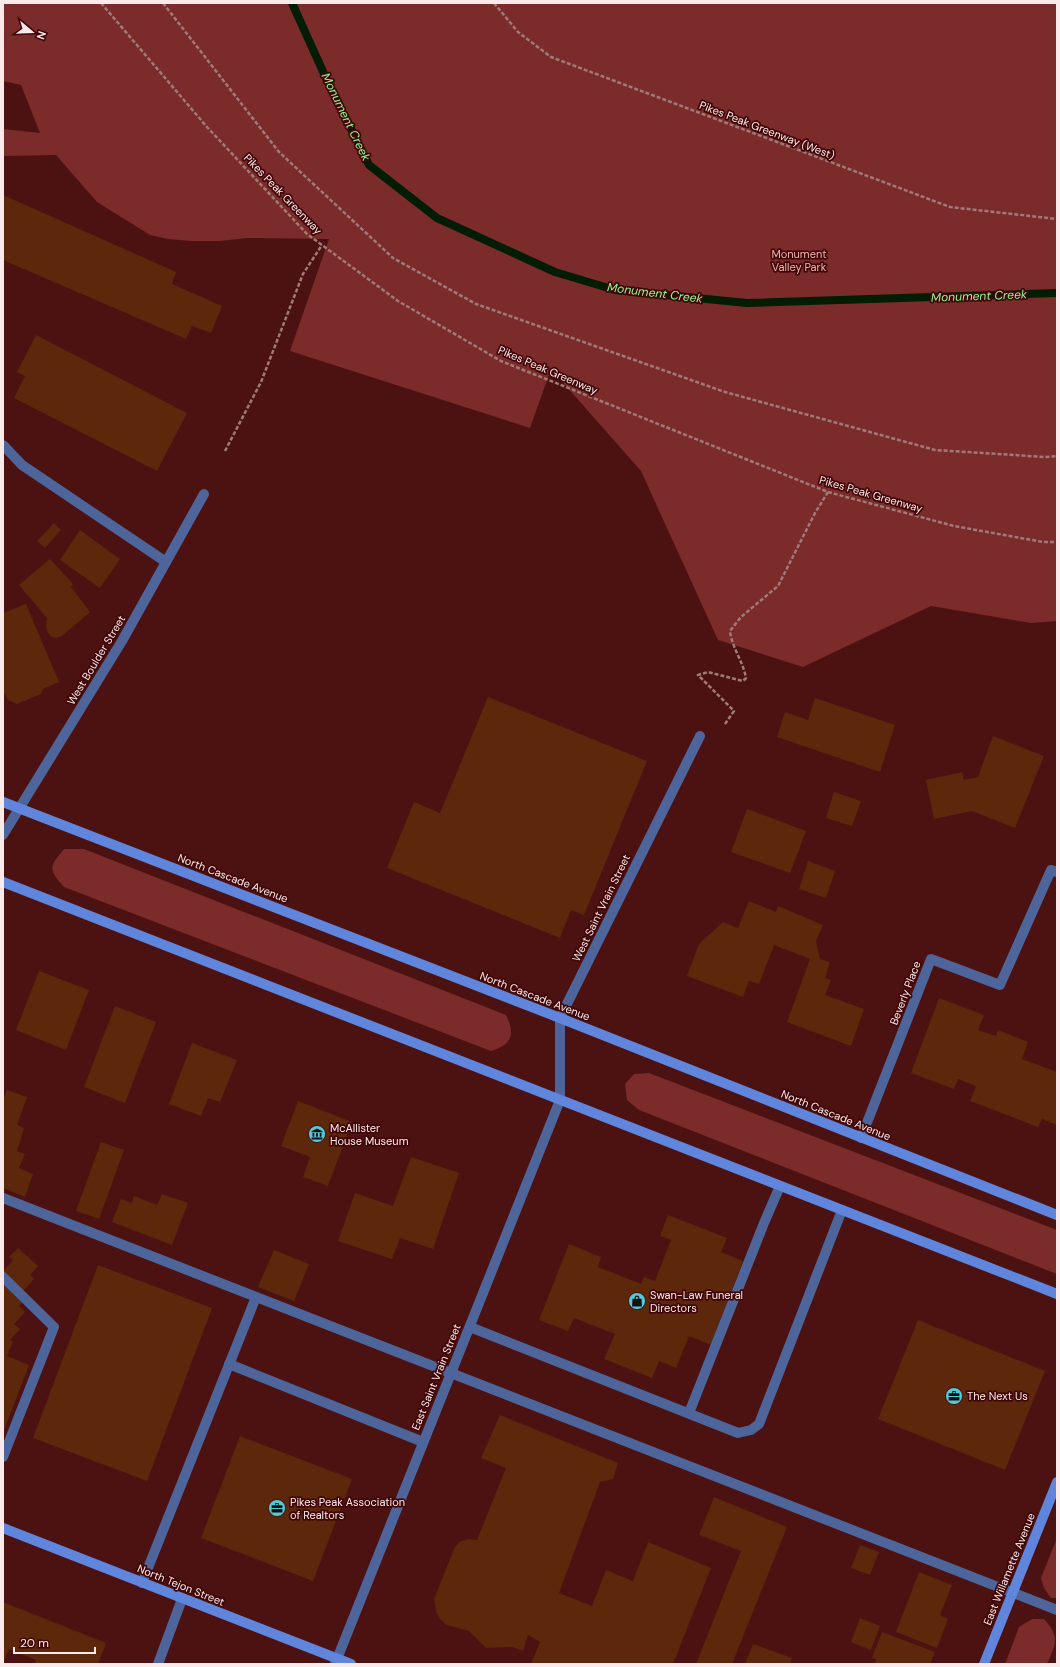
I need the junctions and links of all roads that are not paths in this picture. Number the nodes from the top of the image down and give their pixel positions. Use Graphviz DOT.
graph roads {
  1 [pos="3,446"];
  2 [pos="204,494"];
  3 [pos="166,562"];
  4 [pos="700,736"];
  5 [pos="3,802"];
  6 [pos="18,808"];
  7 [pos="3,835"];
  8 [pos="1057,872"];
  9 [pos="3,882"];
  10 [pos="560,1018"];
  11 [pos="560,1100"];
  12 [pos="862,1138"];
  13 [pos="780,1186"];
  14 [pos="3,1198"];
  15 [pos="842,1210"];
  16 [pos="1057,1215"];
  17 [pos="3,1277"];
  18 [pos="1057,1294"];
  19 [pos="256,1297"];
  20 [pos="470,1327"];
  21 [pos="229,1364"];
  22 [pos="451,1373"];
  23 [pos="689,1413"];
  24 [pos="423,1442"];
  25 [pos="3,1458"];
  26 [pos="1057,1482"];
  27 [pos="3,1528"];
  28 [pos="142,1583"];
  29 [pos="1012,1592"];
  30 [pos="182,1599"];
  31 [pos="1057,1610"];
  32 [pos="336,1661"];
  33 [pos="158,1664"];
  34 [pos="351,1664"];
  35 [pos="984,1664"];
  1 -- 3 [label="street"];
  2 -- 3 [label="street, West Boulder Street"];
  3 -- 6 [label="street, West Boulder Street"];
  4 -- 10 [label="street, West Saint Vrain Street"];
  5 -- 6 [label="main road, North Cascade Avenue"];
  6 -- 7 [label="street, West Boulder Street"];
  6 -- 10 [label="main road, North Cascade Avenue"];
  8 -- 12 [label="street, Beverly Place"];
  9 -- 11 [label="main road"];
  10 -- 11 [label="street, West Saint Vrain Street"];
  10 -- 12 [label="main road, North Cascade Avenue"];
  11 -- 13 [label="main road"];
  11 -- 20 [label="street, East Saint Vrain Street"];
  12 -- 16 [label="main road, North Cascade Avenue"];
  13 -- 15 [label="main road"];
  13 -- 23 [label="street"];
  14 -- 19 [label="street"];
  15 -- 18 [label="main road"];
  15 -- 23 [label="street"];
  17 -- 25 [label="street"];
  19 -- 21 [label="street"];
  19 -- 22 [label="street"];
  20 -- 22 [label="street, East Saint Vrain Street"];
  20 -- 23 [label="street"];
  21 -- 24 [label="street"];
  21 -- 28 [label="street"];
  22 -- 24 [label="street, East Saint Vrain Street"];
  22 -- 29 [label="street"];
  24 -- 32 [label="street, East Saint Vrain Street"];
  26 -- 29 [label="main road, East Willamette Avenue"];
  27 -- 28 [label="main road, North Tejon Street"];
  28 -- 30 [label="main road, North Tejon Street"];
  29 -- 31 [label="street"];
  29 -- 35 [label="main road, East Willamette Avenue"];
  30 -- 32 [label="main road, North Tejon Street"];
  30 -- 33 [label="street"];
  32 -- 34 [label="main road, North Tejon Street"];
}
